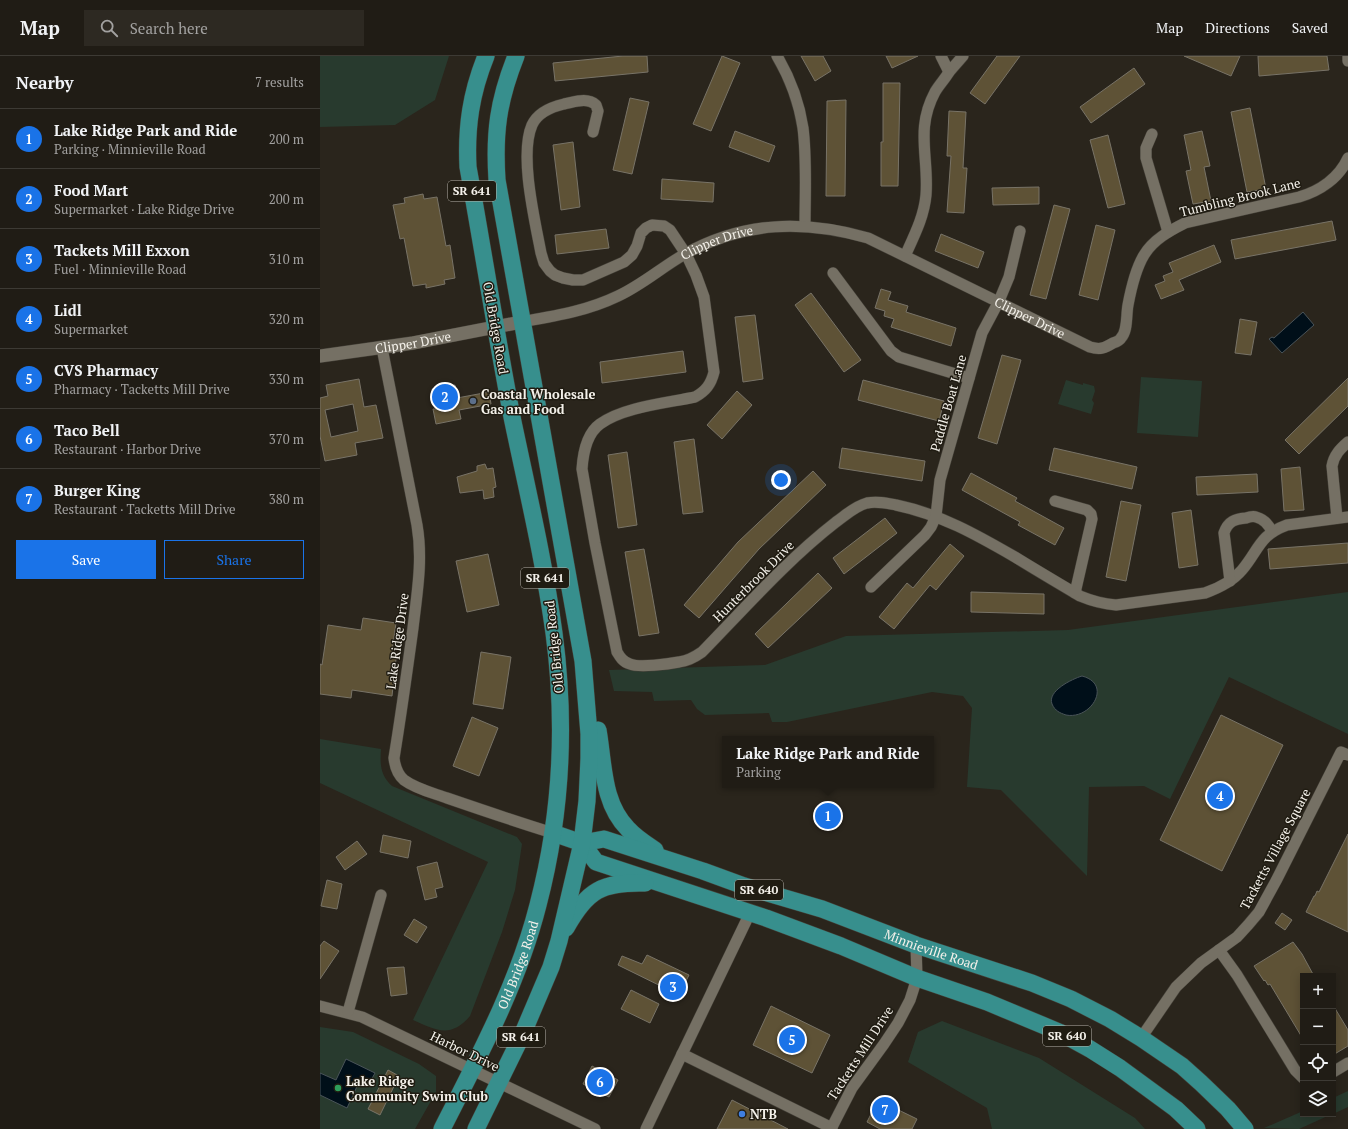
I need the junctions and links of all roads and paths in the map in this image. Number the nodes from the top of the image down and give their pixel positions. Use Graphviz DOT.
graph roads {
  1 [pos="486,56"];
  2 [pos="516,56"];
  3 [pos="777,56"];
  4 [pos="941,56"];
  5 [pos="964,56"];
  6 [pos="1348,56"];
  7 [pos="1348,61"];
  8 [pos="949,72"];
  9 [pos="593,132"];
  10 [pos="1152,134"];
  11 [pos="1348,158"];
  12 [pos="805,226"];
  13 [pos="1020,231"];
  14 [pos="1168,232"];
  15 [pos="686,254"];
  16 [pos="905,256"];
  17 [pos="833,273"];
  18 [pos="999,301"];
  19 [pos="521,322"];
  20 [pos="496,327"];
  21 [pos="382,348"];
  22 [pos="1105,348"];
  23 [pos="320,356"];
  24 [pos="969,378"];
  25 [pos="1348,442"];
  26 [pos="1055,501"];
  27 [pos="936,516"];
  28 [pos="1342,517"];
  29 [pos="1272,532"];
  30 [pos="1230,581"];
  31 [pos="871,587"];
  32 [pos="1075,593"];
  33 [pos="586,688"];
  34 [pos="1345,754"];
  35 [pos="553,832"];
  36 [pos="582,844"];
  37 [pos="670,860"];
  38 [pos="659,883"];
  39 [pos="381,895"];
  40 [pos="750,913"];
  41 [pos="559,941"];
  42 [pos="916,945"];
  43 [pos="1219,950"];
  44 [pos="917,978"];
  45 [pos="320,1006"];
  46 [pos="348,1012"];
  47 [pos="1141,1038"];
  48 [pos="682,1054"];
  49 [pos="1348,1063"];
  50 [pos="472,1070"];
  51 [pos="1336,1070"];
  52 [pos="1300,1075"];
  53 [pos="499,1083"];
  54 [pos="831,1128"];
  55 [pos="442,1129"];
  56 [pos="476,1129"];
  57 [pos="595,1129"];
  58 [pos="646,1129"];
  59 [pos="1197,1129"];
  60 [pos="1245,1129"];
  1 -- 20 [label="main road, Old Bridge Road / SR 641"];
  2 -- 19 [label="main road, Old Bridge Road / SR 641"];
  3 -- 12 [label="street"];
  4 -- 8 [label="street"];
  5 -- 8 [label="street"];
  6 -- 7 [label="street"];
  8 -- 16 [label="street"];
  9 -- 15 [label="street, Hunterbrook Drive"];
  10 -- 14 [label="street"];
  11 -- 14 [label="street, Tumbling Brook Lane"];
  12 -- 15 [label="street, Clipper Drive"];
  12 -- 16 [label="street, Clipper Drive"];
  13 -- 18 [label="street, Paddle Boat Lane"];
  14 -- 22 [label="street, Tumbling Brook Lane"];
  15 -- 19 [label="street, Clipper Drive"];
  15 -- 27 [label="street, Hunterbrook Drive"];
  16 -- 18 [label="street, Clipper Drive"];
  17 -- 24 [label="street"];
  18 -- 22 [label="street, Clipper Drive"];
  18 -- 24 [label="street, Paddle Boat Lane"];
  19 -- 20 [label="street, Clipper Drive"];
  19 -- 33 [label="main road, Old Bridge Road / SR 641"];
  20 -- 21 [label="street, Clipper Drive"];
  20 -- 35 [label="main road, Old Bridge Road / SR 641"];
  21 -- 23 [label="street, Clipper Drive"];
  21 -- 35 [label="street, Lake Ridge Drive"];
  24 -- 27 [label="street, Paddle Boat Lane"];
  25 -- 28 [label="street"];
  26 -- 32 [label="street"];
  27 -- 31 [label="street"];
  27 -- 32 [label="street, Hunterbrook Drive"];
  28 -- 29 [label="street, Hunterbrook Drive"];
  29 -- 30 [label="street, Hunterbrook Drive"];
  29 -- 30 [label="street"];
  30 -- 32 [label="street, Hunterbrook Drive"];
  33 -- 36 [label="main road, Old Bridge Road / SR 641"];
  33 -- 37 [label="main road"];
  34 -- 43 [label="street, Tacketts Village Square"];
  35 -- 36 [label="main road, SR 640"];
  35 -- 50 [label="main road, Old Bridge Road / SR 641"];
  36 -- 37 [label="main road, Minnieville Road / SR 640"];
  36 -- 38 [label="main road, SR 640"];
  36 -- 41 [label="main road, Old Bridge Road / SR 641"];
  37 -- 42 [label="main road, Minnieville Road / SR 640"];
  38 -- 40 [label="main road, SR 640"];
  38 -- 41 [label="main road"];
  39 -- 46 [label="street"];
  40 -- 44 [label="main road, SR 640"];
  40 -- 48 [label="street"];
  41 -- 53 [label="main road, Old Bridge Road / SR 641"];
  42 -- 44 [label="street, Tacketts Mill Drive"];
  42 -- 47 [label="main road, Minnieville Road / SR 640"];
  43 -- 47 [label="street, Tacketts Village Square"];
  43 -- 52 [label="street"];
  44 -- 54 [label="street, Tacketts Mill Drive"];
  44 -- 59 [label="main road, SR 640"];
  45 -- 46 [label="street, Harbor Drive"];
  46 -- 50 [label="street, Harbor Drive"];
  47 -- 60 [label="main road, Minnieville Road / SR 640"];
  48 -- 54 [label="street"];
  48 -- 58 [label="street"];
  49 -- 51 [label="street"];
  50 -- 53 [label="street, Harbor Drive"];
  50 -- 55 [label="main road, Old Bridge Road / SR 641"];
  53 -- 56 [label="main road, Old Bridge Road / SR 641"];
  53 -- 57 [label="street, Harbor Drive"];
}
